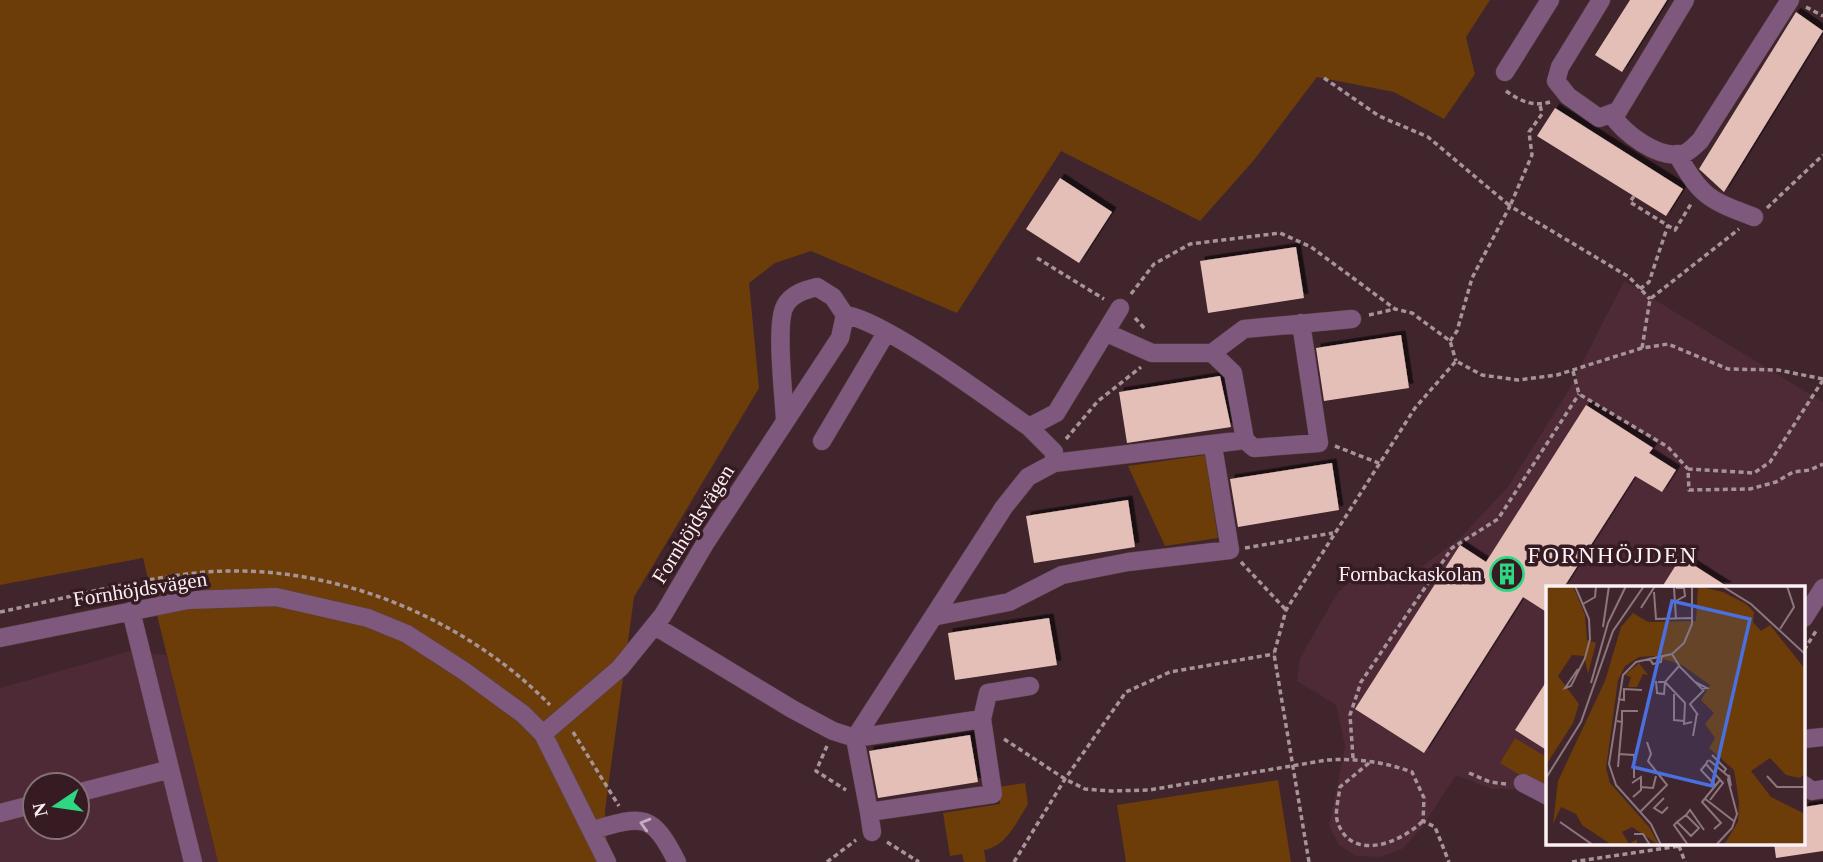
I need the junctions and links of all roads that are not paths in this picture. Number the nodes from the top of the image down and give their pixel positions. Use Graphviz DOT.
graph roads {
  1 [pos="1550,0"];
  2 [pos="1601,0"];
  3 [pos="1685,0"];
  4 [pos="1790,0"];
  5 [pos="1505,72"];
  6 [pos="1611,114"];
  7 [pos="1677,154"];
  8 [pos="1754,217"];
  9 [pos="1120,309"];
  10 [pos="845,316"];
  11 [pos="1352,319"];
  12 [pos="1301,323"];
  13 [pos="886,333"];
  14 [pos="1107,333"];
  15 [pos="1212,353"];
  16 [pos="785,420"];
  17 [pos="1029,427"];
  18 [pos="1245,440"];
  19 [pos="822,442"];
  20 [pos="1213,446"];
  21 [pos="1054,457"];
  22 [pos="1823,588"];
  23 [pos="131,611"];
  24 [pos="1806,615"];
  25 [pos="937,616"];
  26 [pos="655,626"];
  27 [pos="0,638"];
  28 [pos="1030,686"];
  29 [pos="982,719"];
  30 [pos="544,734"];
  31 [pos="855,738"];
  32 [pos="167,770"];
  33 [pos="1523,783"];
  34 [pos="1806,786"];
  35 [pos="91,789"];
  36 [pos="1823,789"];
  37 [pos="1546,795"];
  38 [pos="868,806"];
  39 [pos="21,808"];
  40 [pos="0,813"];
  41 [pos="593,830"];
  42 [pos="872,832"];
  43 [pos="193,862"];
  44 [pos="607,862"];
  45 [pos="677,862"];
  1 -- 5 [label="street"];
  2 -- 6 [label="street"];
  3 -- 6 [label="street"];
  4 -- 7 [label="street"];
  6 -- 7 [label="street"];
  7 -- 8 [label="street"];
  9 -- 14 [label="street"];
  10 -- 13 [label="street"];
  10 -- 16 [label="street, Fornhöjdsvägen"];
  10 -- 16 [label="street"];
  11 -- 12 [label="street"];
  12 -- 15 [label="street"];
  12 -- 18 [label="street"];
  13 -- 17 [label="street"];
  13 -- 19 [label="street"];
  14 -- 15 [label="street"];
  14 -- 17 [label="street"];
  15 -- 18 [label="street"];
  16 -- 26 [label="street, Fornhöjdsvägen"];
  17 -- 21 [label="street"];
  18 -- 20 [label="street"];
  20 -- 21 [label="street"];
  20 -- 25 [label="street"];
  21 -- 25 [label="street"];
  22 -- 24 [label="street"];
  23 -- 27 [label="street, Fornhöjdsvägen"];
  23 -- 30 [label="street, Fornhöjdsvägen"];
  23 -- 32 [label="street"];
  25 -- 31 [label="street"];
  26 -- 30 [label="street, Fornhöjdsvägen"];
  26 -- 31 [label="street"];
  28 -- 29 [label="street"];
  29 -- 31 [label="street"];
  29 -- 38 [label="street"];
  30 -- 41 [label="street, Fornhöjdsvägen"];
  31 -- 38 [label="street"];
  32 -- 35 [label="street"];
  32 -- 43 [label="street"];
  33 -- 37 [label="street"];
  34 -- 36 [label="street"];
  38 -- 42 [label="street"];
  39 -- 40 [label="street"];
  41 -- 44 [label="street, Fornhöjdsvägen"];
  45 -- 41 [label="street, one-way"];
}
